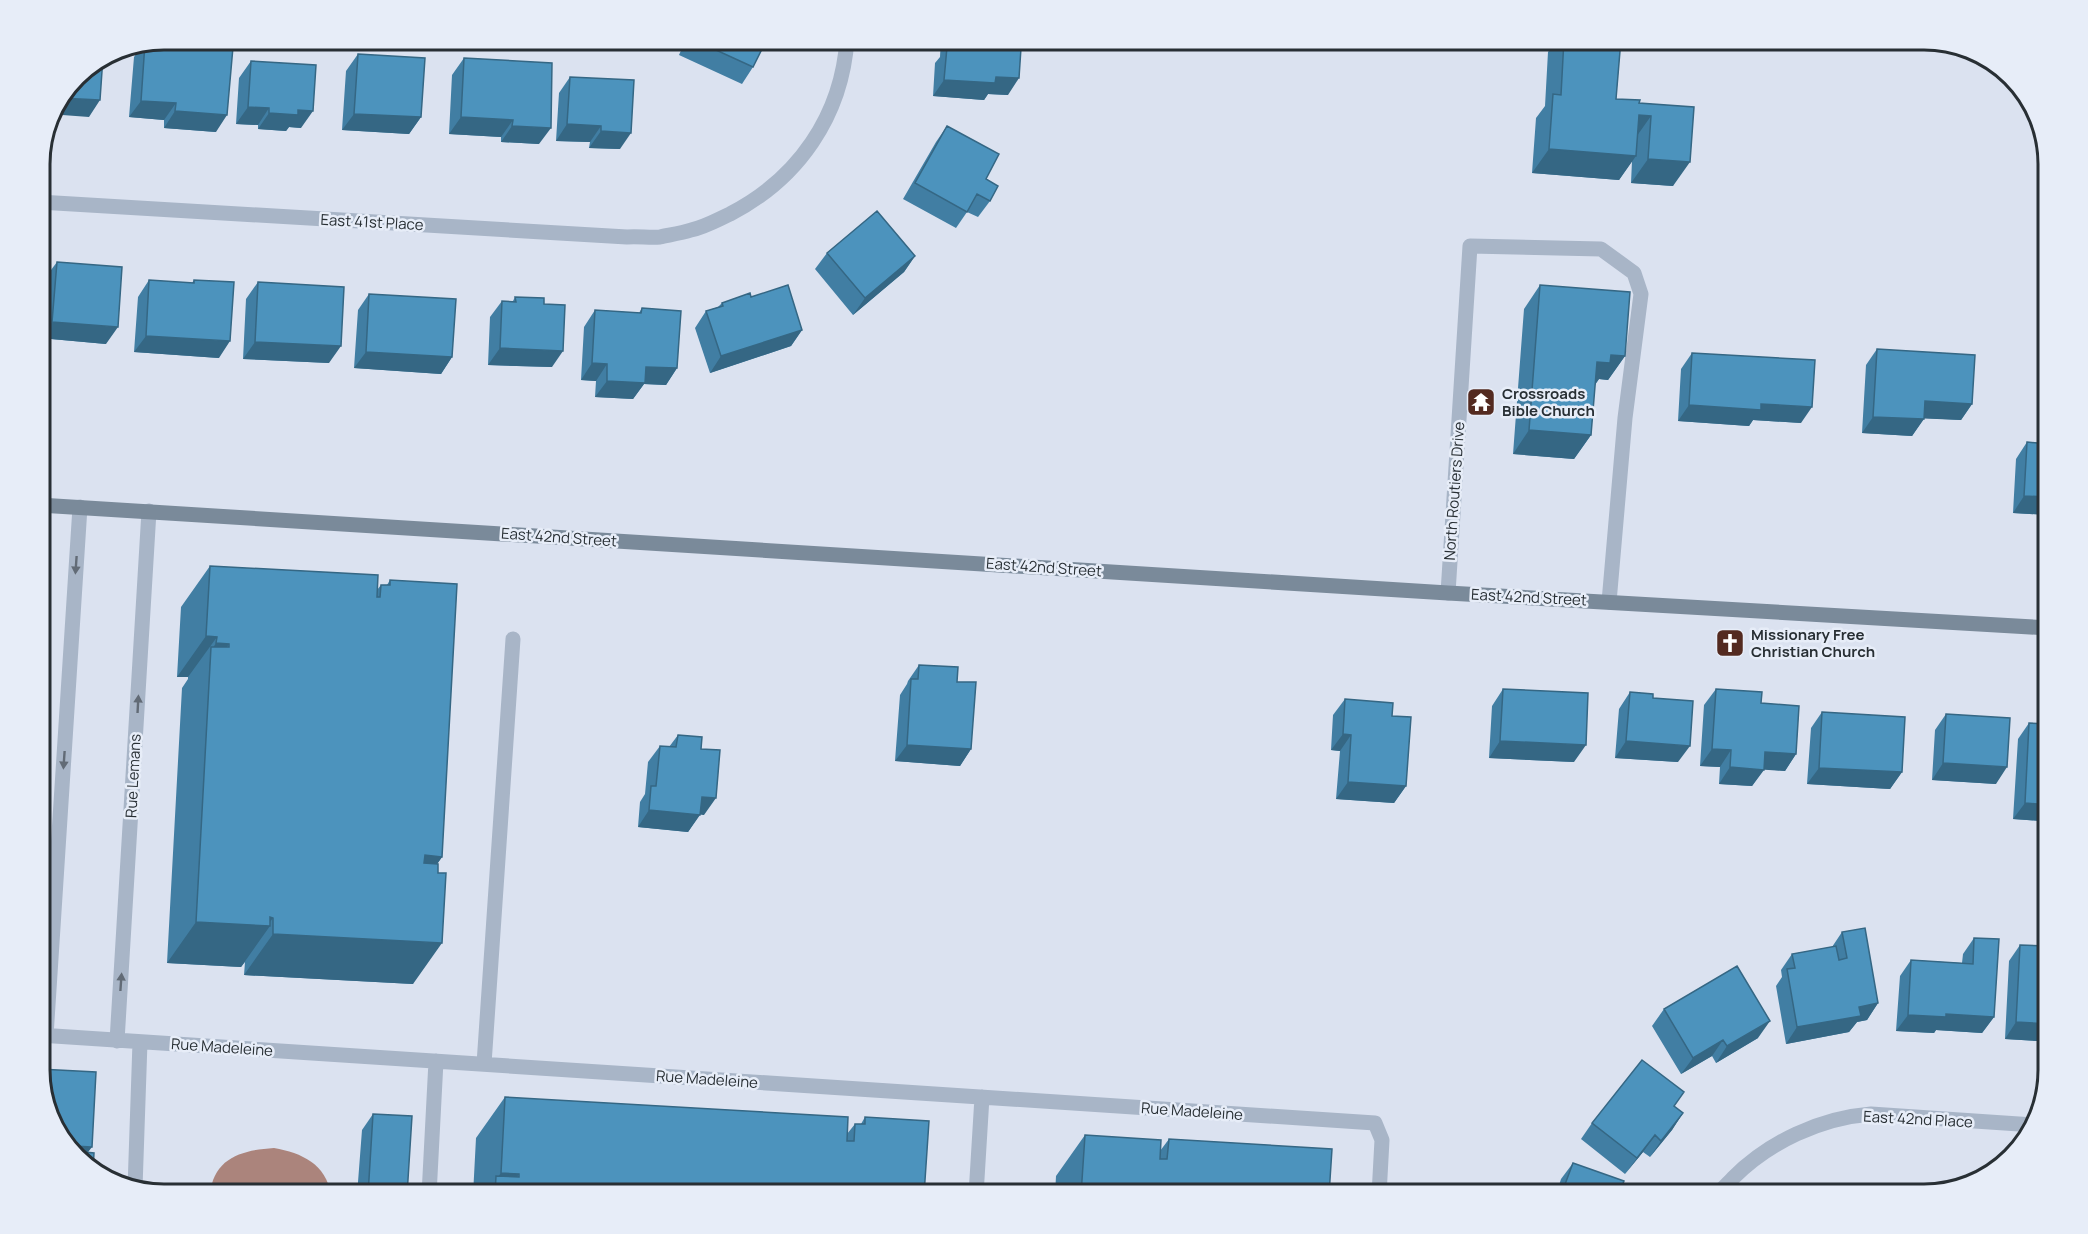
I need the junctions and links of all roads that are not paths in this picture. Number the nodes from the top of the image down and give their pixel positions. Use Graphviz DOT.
graph roads {
  1 [pos="846,50"];
  2 [pos="50,202"];
  3 [pos="50,506"];
  4 [pos="80,507"];
  5 [pos="150,511"];
  6 [pos="1448,593"];
  7 [pos="1609,602"];
  8 [pos="2038,627"];
  9 [pos="513,639"];
  10 [pos="50,936"];
  11 [pos="50,1036"];
  12 [pos="117,1041"];
  13 [pos="140,1042"];
  14 [pos="436,1061"];
  15 [pos="484,1065"];
  16 [pos="982,1097"];
  17 [pos="2025,1124"];
  18 [pos="135,1181"];
  19 [pos="430,1184"];
  20 [pos="977,1184"];
  21 [pos="1380,1184"];
  22 [pos="1727,1184"];
  1 -- 2 [label="street, East 41st Place"];
  3 -- 4 [label="street, East 42nd Street"];
  4 -- 5 [label="street, East 42nd Street"];
  4 -- 10 [label="street, one-way"];
  5 -- 6 [label="street, East 42nd Street"];
  12 -- 5 [label="street, Rue Lemans, one-way"];
  6 -- 7 [label="street, East 42nd Street"];
  6 -- 7 [label="street, North Routiers Drive"];
  7 -- 8 [label="street, East 42nd Street"];
  9 -- 15 [label="street"];
  11 -- 12 [label="street, Rue Madeleine"];
  12 -- 13 [label="street, Rue Madeleine"];
  13 -- 14 [label="street, Rue Madeleine"];
  13 -- 18 [label="street"];
  14 -- 15 [label="street, Rue Madeleine"];
  14 -- 19 [label="street"];
  15 -- 16 [label="street, Rue Madeleine"];
  16 -- 20 [label="street"];
  16 -- 21 [label="street, Rue Madeleine"];
  17 -- 22 [label="street, East 42nd Place"];
}
